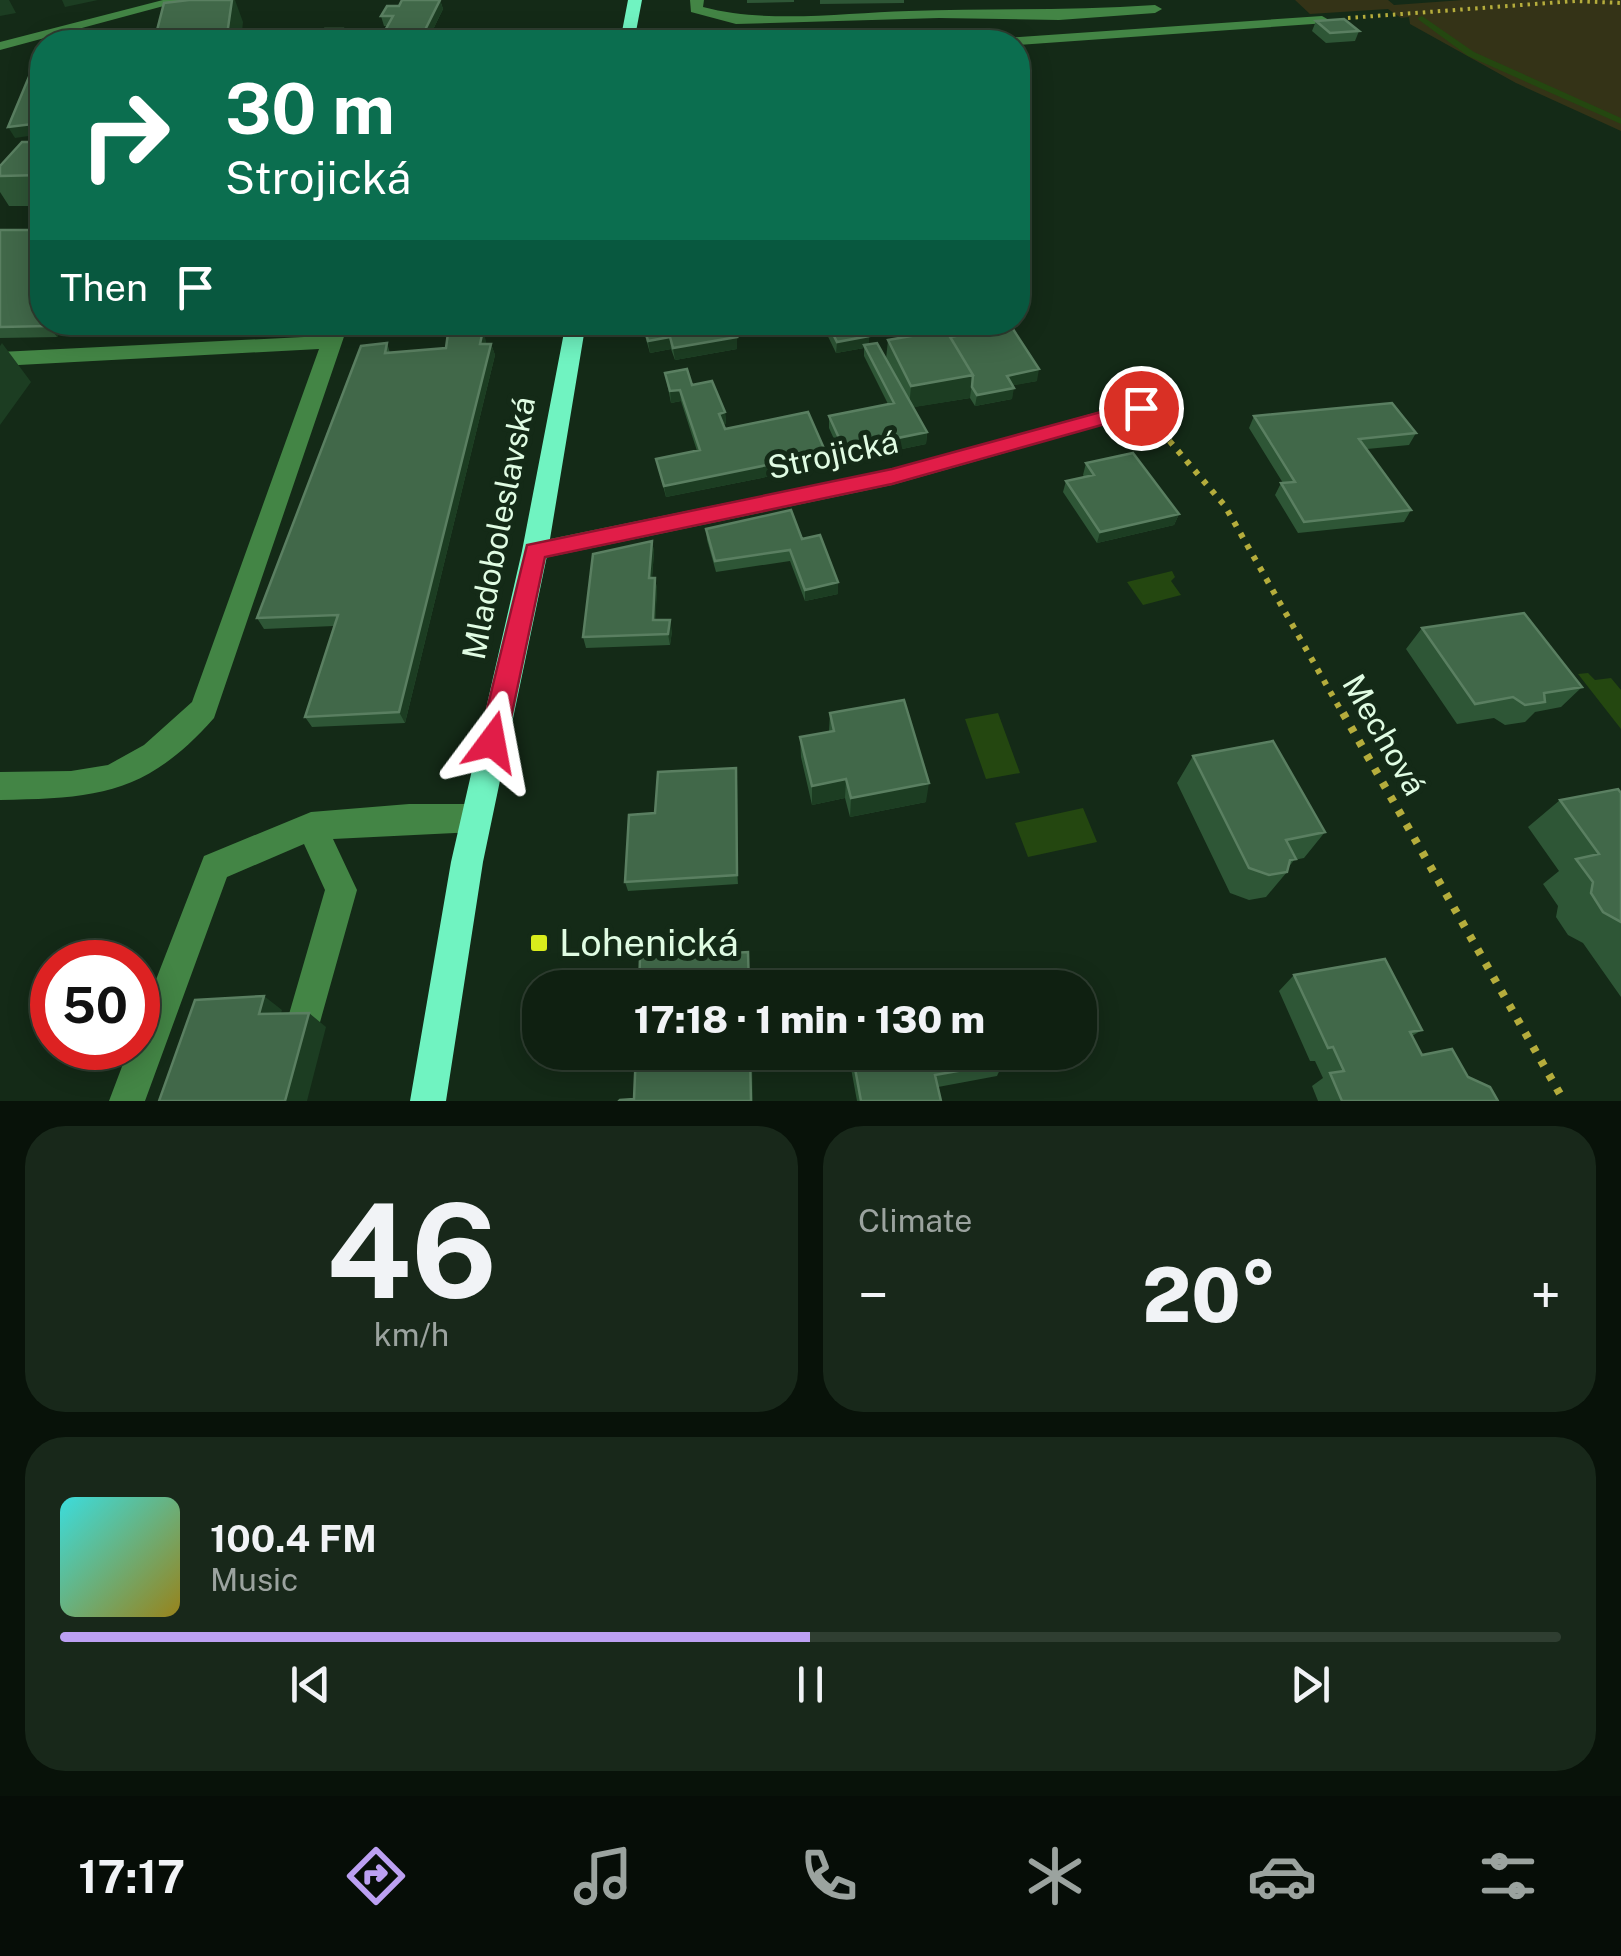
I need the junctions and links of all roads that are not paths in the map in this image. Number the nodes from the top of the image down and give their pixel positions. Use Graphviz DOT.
graph roads {
  1 [pos="179,0"];
  2 [pos="634,0"];
  3 [pos="696,0"];
  4 [pos="1155,9"];
  5 [pos="1322,20"];
  6 [pos="62,30"];
  7 [pos="629,30"];
  8 [pos="30,38"];
  9 [pos="1030,40"];
  10 [pos="0,46"];
  11 [pos="299,335"];
  12 [pos="335,335"];
  13 [pos="574,335"];
  14 [pos="0,359"];
  15 [pos="1141,408"];
  16 [pos="536,551"];
  17 [pos="0,786"];
  18 [pos="476,818"];
  19 [pos="311,826"];
  20 [pos="303,1028"];
  21 [pos="127,1101"];
  22 [pos="428,1101"];
  1 -- 6 [label="street"];
  2 -- 7 [label="main road"];
  3 -- 4 [label="street"];
  5 -- 9 [label="street"];
  8 -- 10 [label="street"];
  11 -- 14 [label="street"];
  12 -- 17 [label="street"];
  13 -- 16 [label="main road, Mladoboleslavská"];
  15 -- 16 [label="street, Strojická"];
  16 -- 18 [label="main road, Mladoboleslavská"];
  18 -- 19 [label="street"];
  18 -- 22 [label="main road, Mladoboleslavská"];
  19 -- 20 [label="street"];
  19 -- 21 [label="street"];
}
